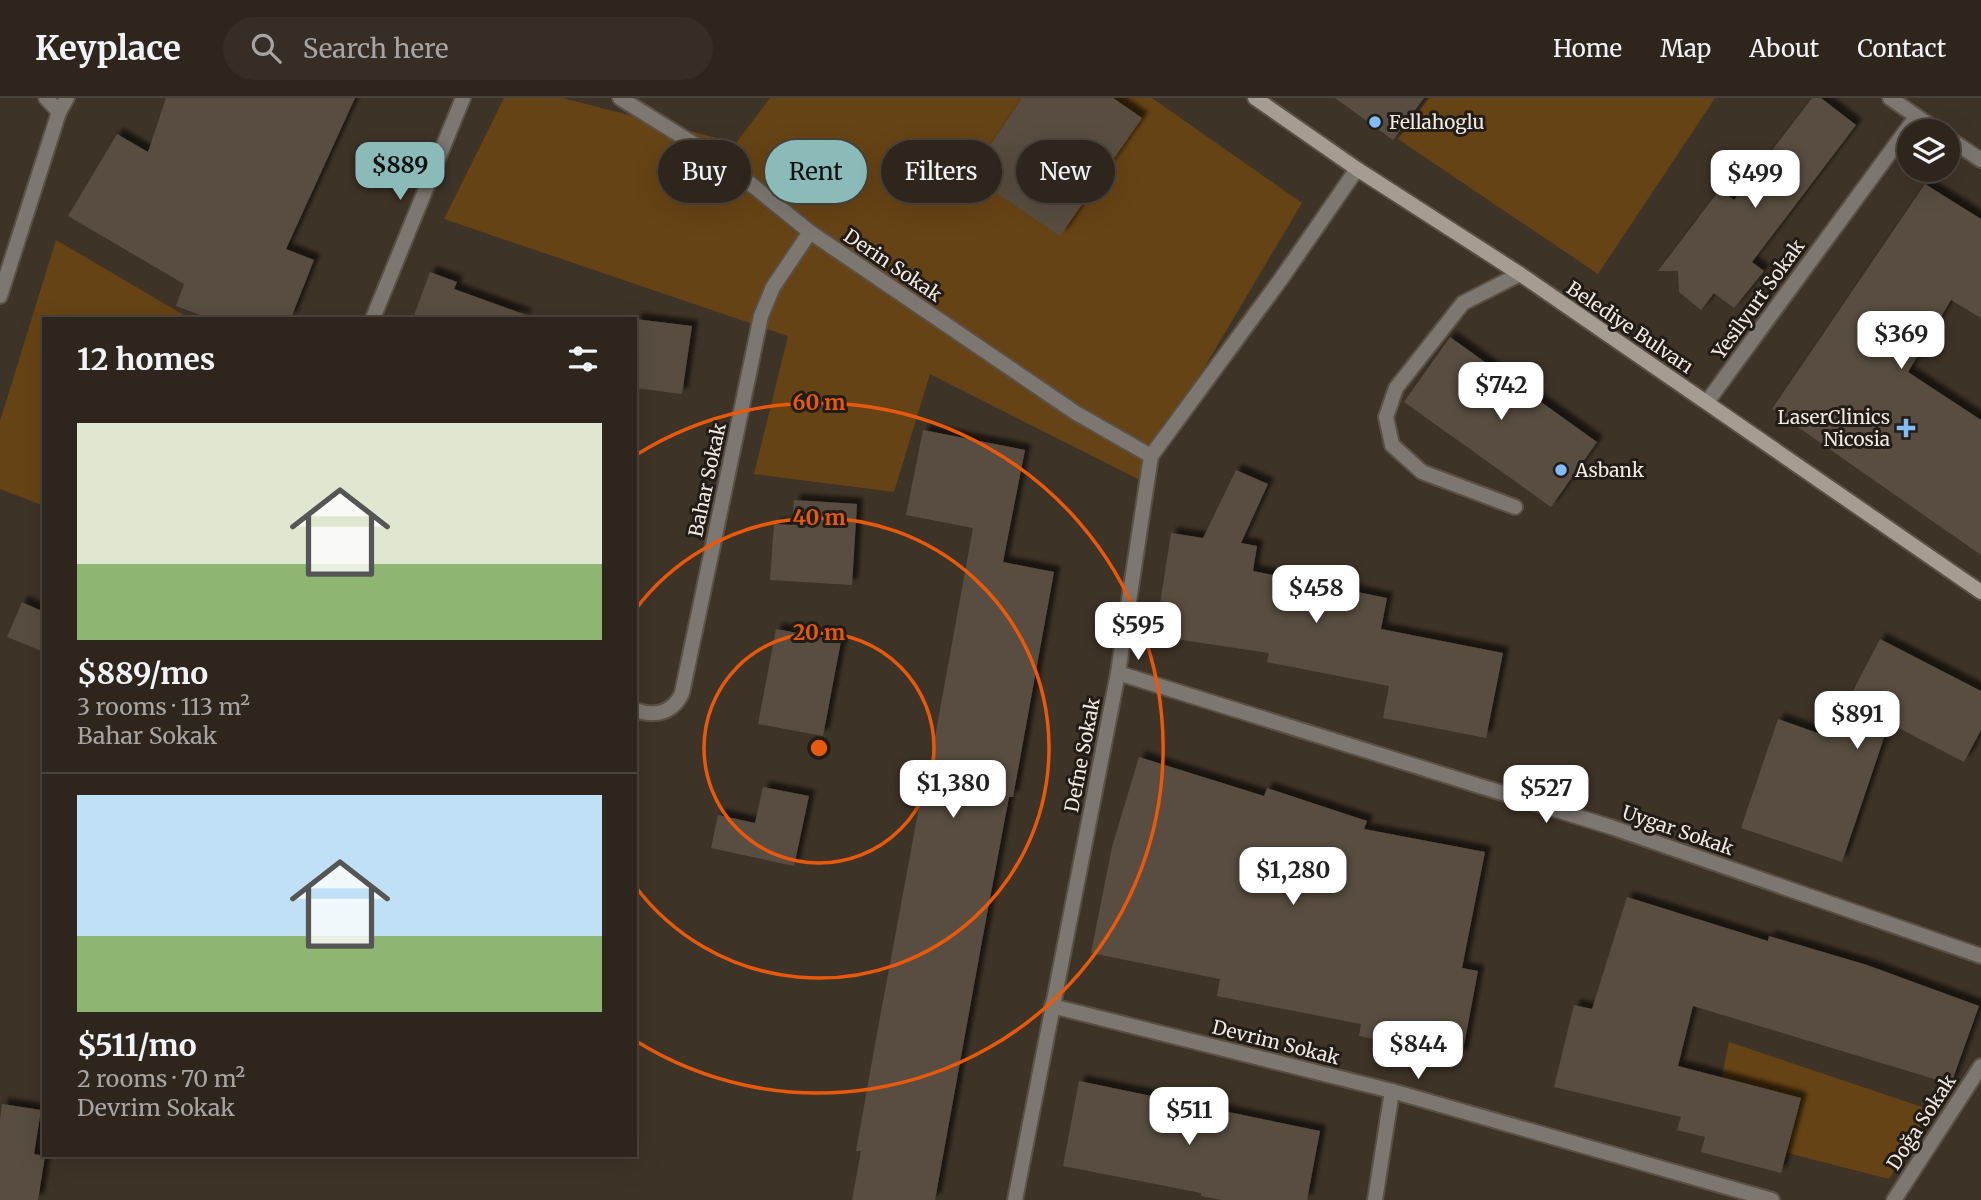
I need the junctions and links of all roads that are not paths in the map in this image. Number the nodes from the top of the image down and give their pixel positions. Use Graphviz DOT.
graph roads {
  1 [pos="46,98"];
  2 [pos="67,98"];
  3 [pos="463,98"];
  4 [pos="620,98"];
  5 [pos="1255,98"];
  6 [pos="1890,98"];
  7 [pos="59,112"];
  8 [pos="1916,117"];
  9 [pos="1919,119"];
  10 [pos="1960,146"];
  11 [pos="1981,160"];
  12 [pos="1357,169"];
  13 [pos="810,232"];
  14 [pos="1520,274"];
  15 [pos="0,296"];
  16 [pos="373,317"];
  17 [pos="1707,402"];
  18 [pos="1151,456"];
  19 [pos="1515,507"];
  20 [pos="1981,592"];
  21 [pos="1118,673"];
  22 [pos="637,710"];
  23 [pos="1981,957"];
  24 [pos="1052,1006"];
  25 [pos="1981,1066"];
  26 [pos="1392,1091"];
  27 [pos="1015,1200"];
  28 [pos="1375,1200"];
  29 [pos="1772,1200"];
  30 [pos="1894,1200"];
  1 -- 7 [label="street"];
  2 -- 7 [label="street"];
  3 -- 16 [label="street"];
  4 -- 13 [label="street, Derin Sokak"];
  5 -- 12 [label="main road, Belediye Bulvarı"];
  6 -- 8 [label="street"];
  7 -- 15 [label="street"];
  8 -- 9 [label="street"];
  8 -- 17 [label="street, Yesilyurt Sokak"];
  10 -- 11 [label="street"];
  12 -- 14 [label="main road, Belediye Bulvarı"];
  12 -- 18 [label="street, Defne Sokak"];
  13 -- 18 [label="street, Derin Sokak"];
  13 -- 22 [label="street, Bahar Sokak"];
  14 -- 17 [label="main road, Belediye Bulvarı"];
  14 -- 19 [label="street"];
  17 -- 20 [label="main road, Belediye Bulvarı"];
  18 -- 21 [label="street, Defne Sokak"];
  21 -- 23 [label="street, Uygar Sokak"];
  21 -- 24 [label="street, Defne Sokak"];
  24 -- 26 [label="street, Devrim Sokak"];
  24 -- 27 [label="street, Defne Sokak"];
  25 -- 30 [label="street, Doğa Sokak"];
  26 -- 28 [label="street"];
  26 -- 29 [label="street, Devrim Sokak"];
}
